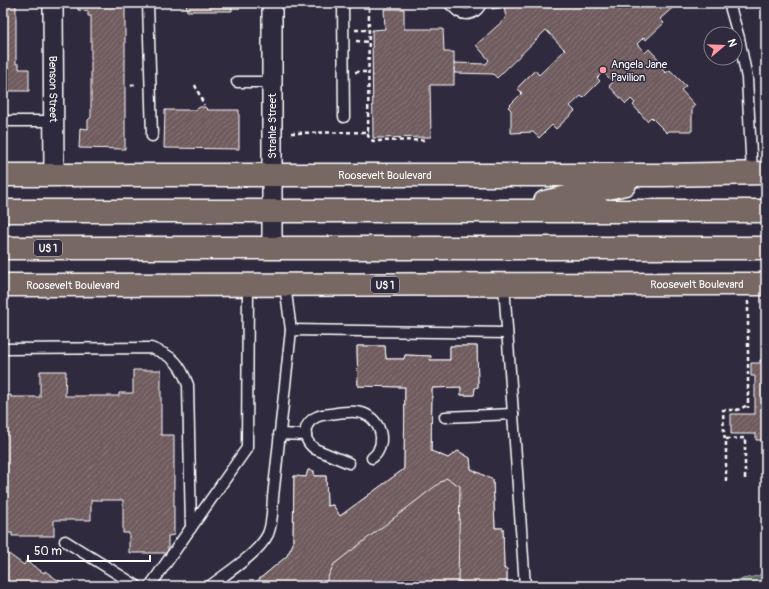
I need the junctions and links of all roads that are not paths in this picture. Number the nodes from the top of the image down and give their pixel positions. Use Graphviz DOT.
graph roads {
  1 [pos="53,3"];
  2 [pos="148,3"];
  3 [pos="272,3"];
  4 [pos="343,3"];
  5 [pos="449,3"];
  6 [pos="481,3"];
  7 [pos="729,3"];
  8 [pos="237,82"];
  9 [pos="272,82"];
  10 [pos="344,117"];
  11 [pos="3,121"];
  12 [pos="54,121"];
  13 [pos="152,136"];
  14 [pos="759,173"];
  15 [pos="3,175"];
  16 [pos="54,175"];
  17 [pos="272,175"];
  18 [pos="663,175"];
  19 [pos="3,211"];
  20 [pos="272,211"];
  21 [pos="508,211"];
  22 [pos="766,211"];
  23 [pos="3,248"];
  24 [pos="272,248"];
  25 [pos="766,248"];
  26 [pos="766,284"];
  27 [pos="3,285"];
  28 [pos="248,285"];
  29 [pos="285,285"];
  30 [pos="504,285"];
  31 [pos="291,330"];
  32 [pos="507,333"];
  33 [pos="3,349"];
  34 [pos="513,414"];
  35 [pos="445,417"];
  36 [pos="279,434"];
  37 [pos="306,436"];
  38 [pos="372,458"];
  39 [pos="349,463"];
  40 [pos="191,528"];
  41 [pos="65,541"];
  42 [pos="137,586"];
  43 [pos="150,586"];
  44 [pos="210,586"];
  45 [pos="525,586"];
  1 -- 12 [label="street, Benson Street"];
  2 -- 13 [label="lane"];
  3 -- 9 [label="street, Strahle Street"];
  4 -- 10 [label="lane"];
  5 -- 6 [label="lane"];
  7 -- 14 [label="lane"];
  8 -- 9 [label="lane"];
  9 -- 17 [label="street, Strahle Street"];
  11 -- 12 [label="lane"];
  12 -- 16 [label="street, Benson Street"];
  14 -- 18 [label="highway, Roosevelt Boulevard"];
  15 -- 16 [label="highway, Roosevelt Boulevard"];
  16 -- 17 [label="highway, Roosevelt Boulevard"];
  17 -- 18 [label="highway, Roosevelt Boulevard"];
  17 -- 20 [label="street, Strahle Street"];
  18 -- 21 [label="highway"];
  19 -- 20 [label="highway"];
  20 -- 21 [label="highway"];
  20 -- 24 [label="street, Strahle Street"];
  21 -- 22 [label="highway"];
  23 -- 24 [label="highway, US 1"];
  24 -- 25 [label="highway, US 1"];
  26 -- 30 [label="highway, Roosevelt Boulevard / US 1"];
  27 -- 28 [label="highway, Roosevelt Boulevard / US 1"];
  28 -- 29 [label="highway, Roosevelt Boulevard / US 1"];
  28 -- 40 [label="lane"];
  29 -- 30 [label="highway, Roosevelt Boulevard / US 1"];
  29 -- 31 [label="lane"];
  30 -- 32 [label="lane"];
  31 -- 32 [label="lane"];
  31 -- 36 [label="lane"];
  32 -- 34 [label="lane"];
  33 -- 40 [label="lane"];
  34 -- 35 [label="lane"];
  34 -- 45 [label="lane"];
  36 -- 37 [label="lane"];
  36 -- 44 [label="lane"];
  37 -- 38 [label="lane"];
  37 -- 39 [label="lane"];
  40 -- 43 [label="lane"];
  41 -- 42 [label="lane"];
}
